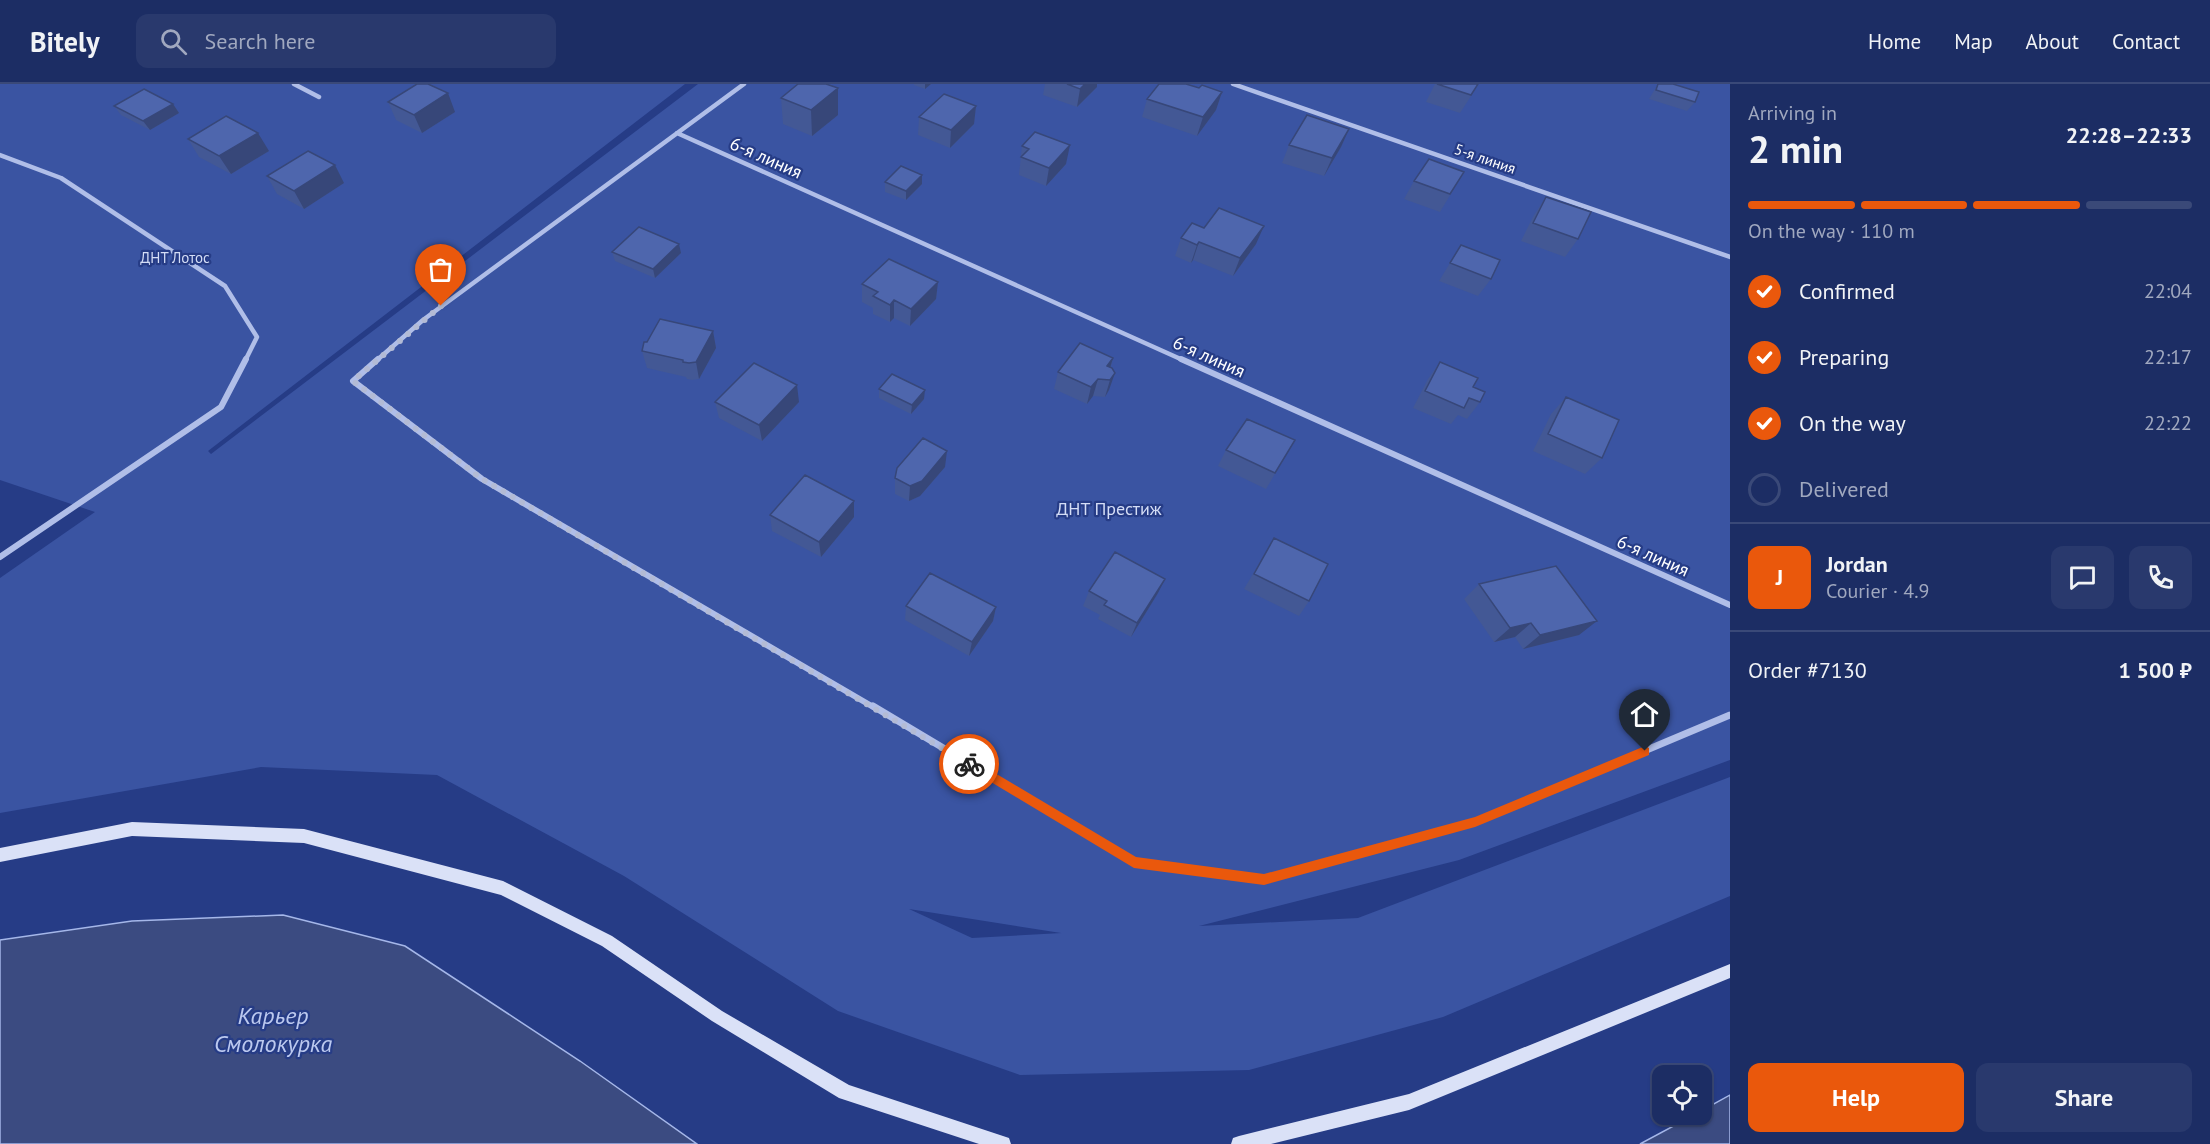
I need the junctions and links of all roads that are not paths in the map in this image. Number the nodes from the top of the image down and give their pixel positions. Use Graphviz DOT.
graph roads {
  1 [pos="294,84"];
  2 [pos="744,84"];
  3 [pos="1233,84"];
  4 [pos="319,96"];
  5 [pos="677,133"];
  6 [pos="0,155"];
  7 [pos="1730,257"];
  8 [pos="0,557"];
  9 [pos="1730,605"];
  10 [pos="1730,716"];
  11 [pos="0,855"];
  12 [pos="1730,971"];
  13 [pos="1003,1144"];
  14 [pos="1239,1144"];
  1 -- 4 [label="street"];
  2 -- 5 [label="street"];
  3 -- 7 [label="street, 5-я линия"];
  5 -- 9 [label="street, 6-я линия"];
  5 -- 10 [label="street"];
  6 -- 8 [label="street"];
  11 -- 13 [label="street"];
  12 -- 14 [label="street"];
}
